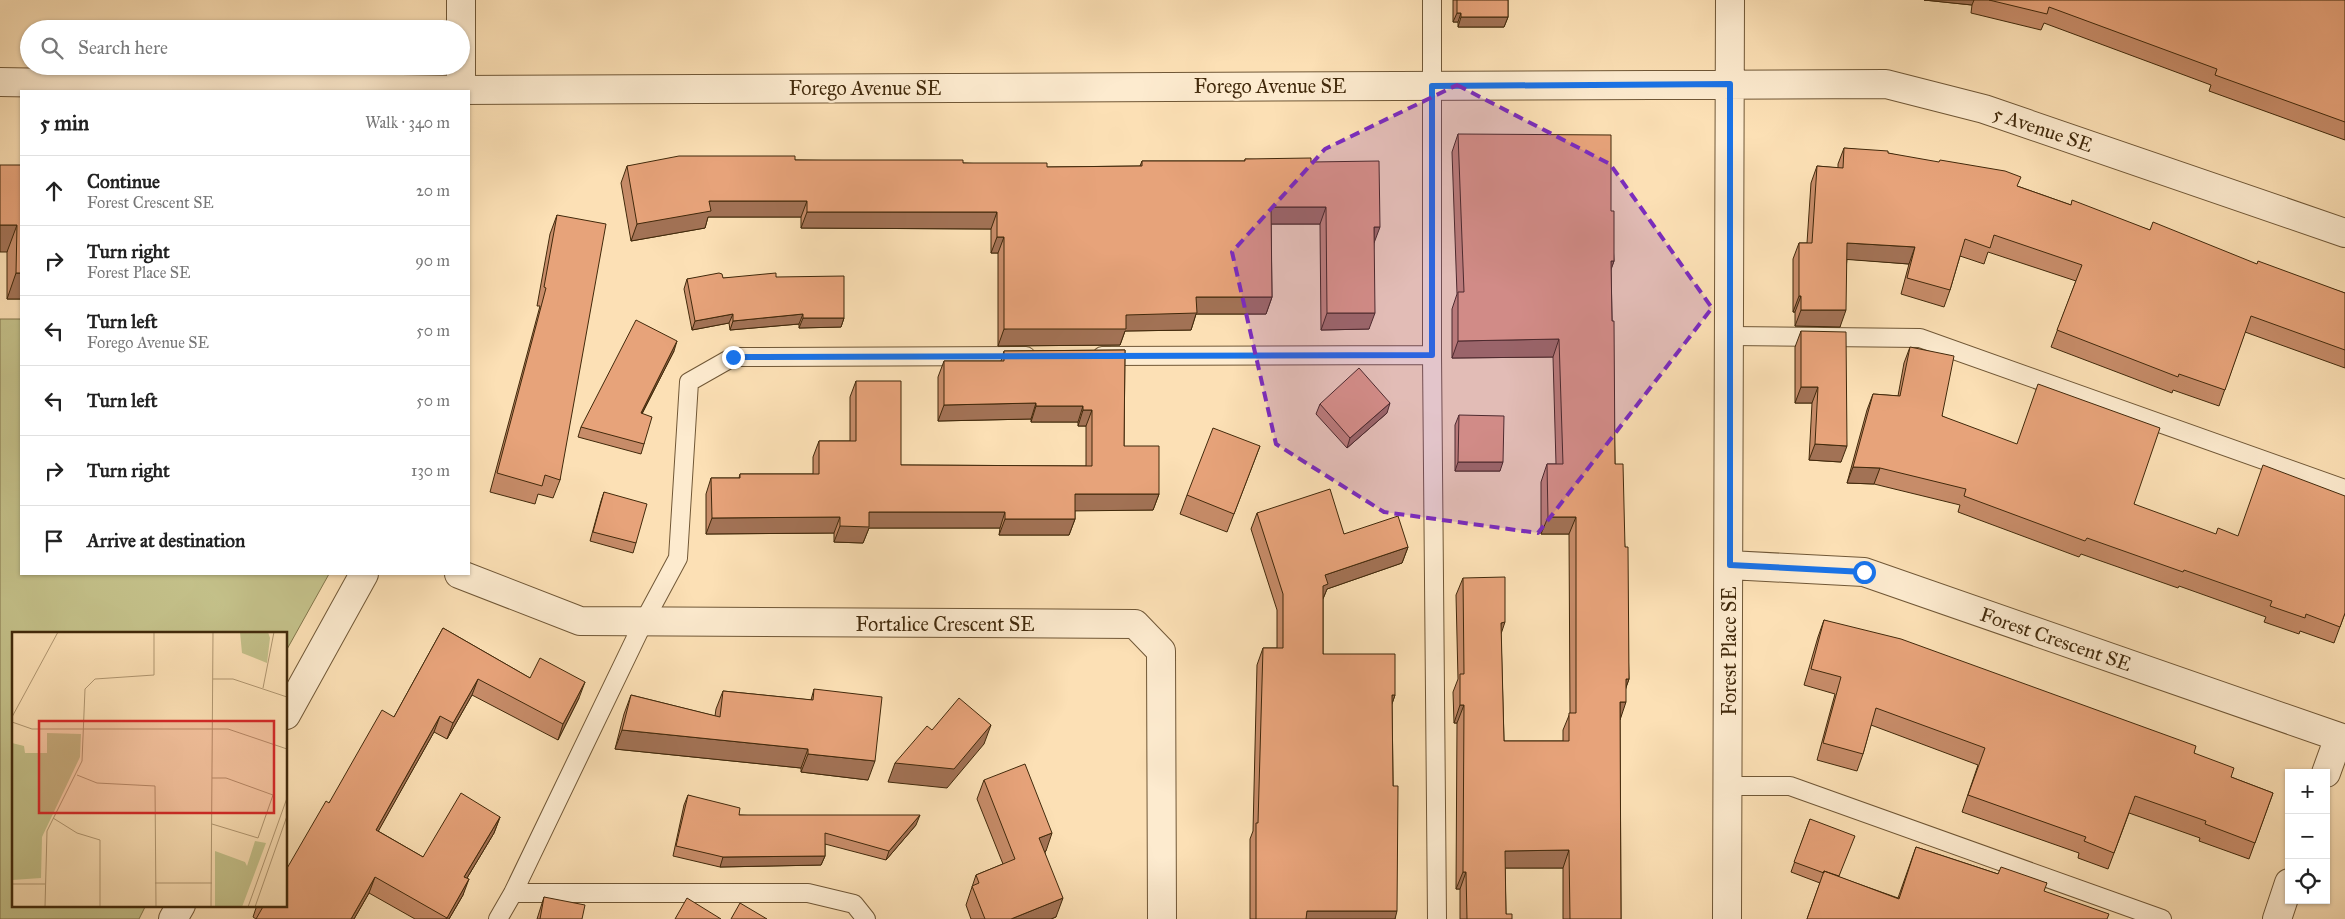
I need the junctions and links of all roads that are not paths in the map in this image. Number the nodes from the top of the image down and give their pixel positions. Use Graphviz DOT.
graph roads {
  1 [pos="461,0"];
  2 [pos="1432,0"];
  3 [pos="1730,0"];
  4 [pos="461,20"];
  5 [pos="461,75"];
  6 [pos="0,82"];
  7 [pos="1730,84"];
  8 [pos="1432,86"];
  9 [pos="410,90"];
  10 [pos="461,90"];
  11 [pos="470,91"];
  12 [pos="2345,233"];
  13 [pos="1731,336"];
  14 [pos="1432,355"];
  15 [pos="1042,356"];
  16 [pos="1082,356"];
  17 [pos="2345,489"];
  18 [pos="1730,565"];
  19 [pos="363,575"];
  20 [pos="462,575"];
  21 [pos="643,623"];
  22 [pos="288,711"];
  23 [pos="2342,730"];
  24 [pos="2327,769"];
  25 [pos="1728,786"];
  26 [pos="513,893"];
  27 [pos="2285,895"];
  28 [pos="180,906"];
  29 [pos="173,919"];
  30 [pos="498,919"];
  31 [pos="866,919"];
  32 [pos="1162,919"];
  33 [pos="1437,919"];
  34 [pos="1727,919"];
  35 [pos="2162,919"];
  36 [pos="2277,919"];
  1 -- 4 [label="street"];
  2 -- 8 [label="lane"];
  3 -- 7 [label="street, Forest Place SE"];
  5 -- 10 [label="street"];
  6 -- 9 [label="street, Forego Avenue SE"];
  7 -- 8 [label="street, Forego Avenue SE"];
  7 -- 12 [label="street, 5 Avenue SE"];
  7 -- 13 [label="street, Forest Place SE"];
  8 -- 11 [label="street, Forego Avenue SE"];
  8 -- 14 [label="lane"];
  13 -- 17 [label="lane"];
  13 -- 18 [label="street, Forest Place SE"];
  14 -- 16 [label="lane"];
  14 -- 33 [label="lane"];
  15 -- 21 [label="lane"];
  18 -- 23 [label="street, Forest Crescent SE"];
  18 -- 25 [label="street, Forest Place SE"];
  19 -- 22 [label="street"];
  20 -- 21 [label="street, Fortalice Crescent SE"];
  21 -- 26 [label="lane"];
  21 -- 32 [label="street, Fortalice Crescent SE"];
  23 -- 24 [label="street, Forest Crescent SE"];
  25 -- 34 [label="street, Forest Place SE"];
  25 -- 35 [label="lane"];
  26 -- 30 [label="lane"];
  26 -- 31 [label="lane"];
  27 -- 36 [label="street"];
  28 -- 29 [label="street"];
}
